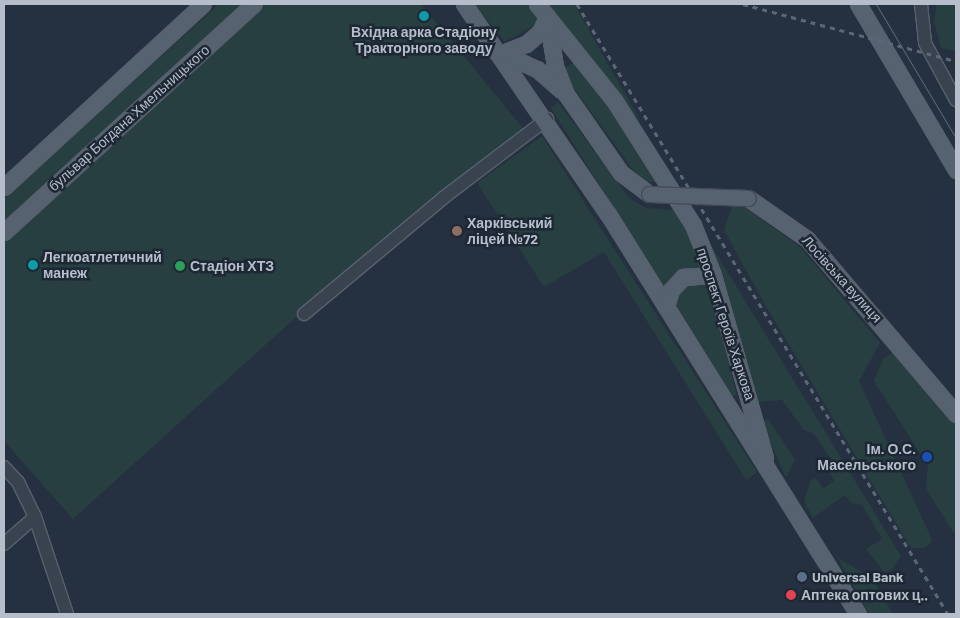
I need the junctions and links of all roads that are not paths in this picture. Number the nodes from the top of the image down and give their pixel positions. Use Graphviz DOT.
graph roads {
  1 [pos="203,4"];
  2 [pos="254,4"];
  3 [pos="464,4"];
  4 [pos="537,4"];
  5 [pos="858,4"];
  6 [pos="921,4"];
  7 [pos="547,17"];
  8 [pos="502,53"];
  9 [pos="566,94"];
  10 [pos="956,100"];
  11 [pos="547,118"];
  12 [pos="956,170"];
  13 [pos="4,187"];
  14 [pos="4,232"];
  15 [pos="713,275"];
  16 [pos="666,307"];
  17 [pos="304,314"];
  18 [pos="714,388"];
  19 [pos="747,388"];
  20 [pos="956,414"];
  21 [pos="4,467"];
  22 [pos="767,467"];
  23 [pos="35,517"];
  24 [pos="4,544"];
  25 [pos="67,614"];
  26 [pos="858,614"];
  1 -- 13 [label="main road"];
  2 -- 14 [label="main road, бульвар Богдана Хмельницького"];
  3 -- 8 [label="main road, проспект Героїв Харкова"];
  4 -- 7 [label="main road, проспект Героїв Харкова"];
  5 -- 12 [label="main road"];
  6 -- 10 [label="street"];
  7 -- 8 [label="main road"];
  7 -- 9 [label="main road"];
  7 -- 15 [label="main road, проспект Героїв Харкова"];
  8 -- 9 [label="main road"];
  8 -- 11 [label="main road, проспект Героїв Харкова"];
  9 -- 20 [label="main road, Лосівська вулиця, bridge"];
  11 -- 16 [label="main road, проспект Героїв Харкова"];
  11 -- 17 [label="street"];
  15 -- 16 [label="main road"];
  15 -- 19 [label="main road, проспект Героїв Харкова"];
  16 -- 18 [label="main road, проспект Героїв Харкова"];
  18 -- 19 [label="main road"];
  18 -- 22 [label="main road, проспект Героїв Харкова"];
  19 -- 22 [label="main road, проспект Героїв Харкова"];
  21 -- 23 [label="street"];
  22 -- 26 [label="main road, проспект Героїв Харкова"];
  23 -- 24 [label="street"];
  23 -- 25 [label="street"];
}
